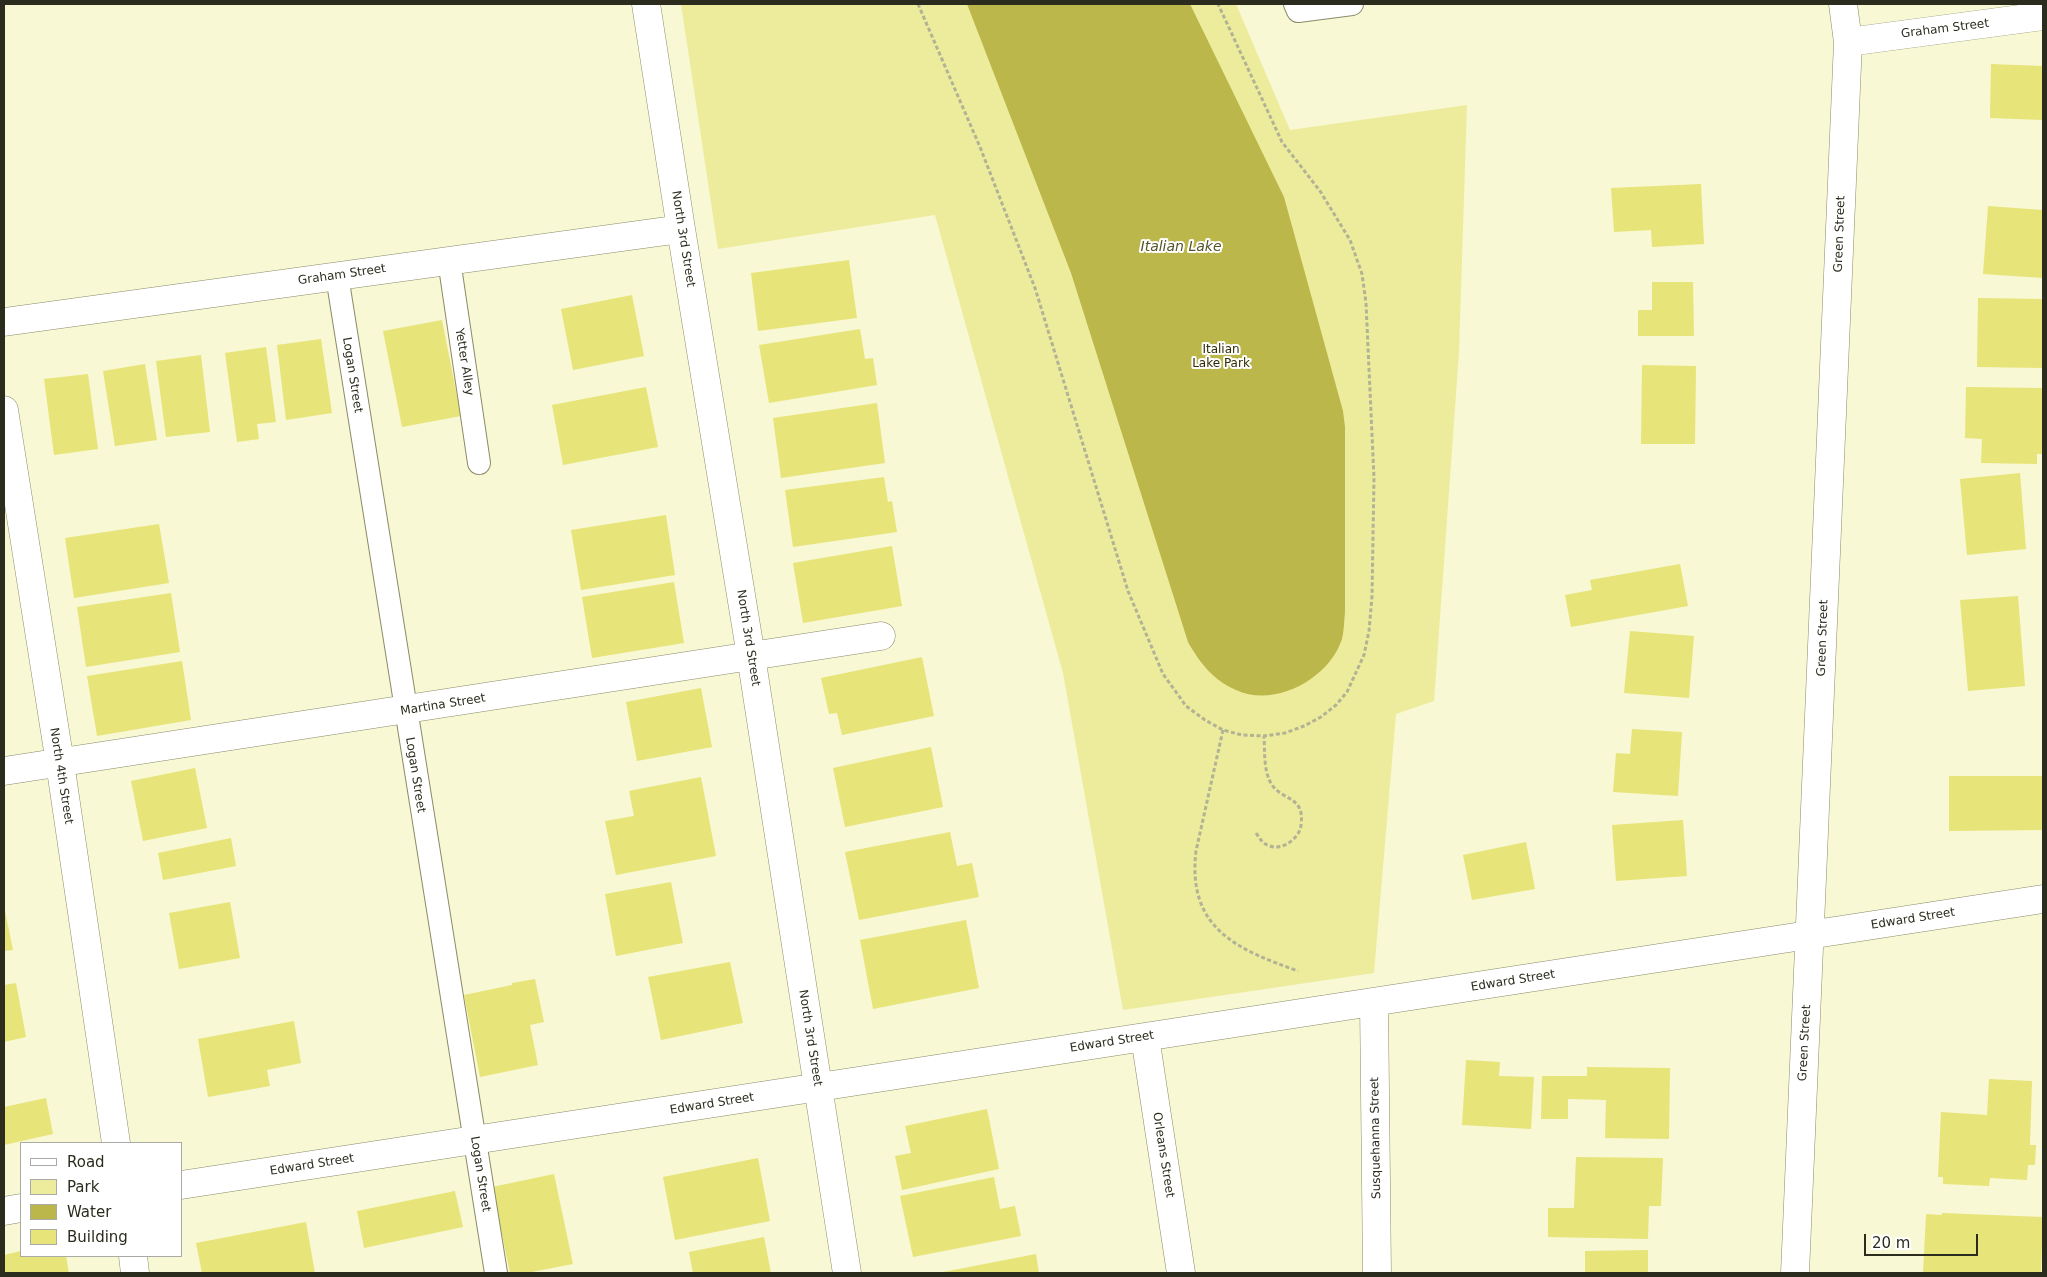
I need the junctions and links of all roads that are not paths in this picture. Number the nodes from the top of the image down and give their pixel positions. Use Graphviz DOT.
graph roads {
  1 [pos="646,4"];
  2 [pos="1295,4"];
  3 [pos="1352,4"];
  4 [pos="1844,4"];
  5 [pos="2043,16"];
  6 [pos="1848,42"];
  7 [pos="681,230"];
  8 [pos="449,260"];
  9 [pos="337,276"];
  10 [pos="4,322"];
  11 [pos="4,410"];
  12 [pos="479,463"];
  13 [pos="881,636"];
  14 [pos="751,656"];
  15 [pos="405,711"];
  16 [pos="60,763"];
  17 [pos="4,771"];
  18 [pos="2043,899"];
  19 [pos="1810,936"];
  20 [pos="1374,1002"];
  21 [pos="1145,1036"];
  22 [pos="818,1087"];
  23 [pos="474,1140"];
  24 [pos="116,1142"];
  25 [pos="182,1185"];
  26 [pos="20,1208"];
  27 [pos="4,1211"];
  28 [pos="133,1257"];
  29 [pos="135,1273"];
  30 [pos="496,1273"];
  31 [pos="846,1273"];
  32 [pos="1181,1273"];
  33 [pos="1377,1273"];
  34 [pos="1795,1273"];
  1 -- 7 [label="street, North 3rd Street"];
  2 -- 3 [label="lane"];
  4 -- 6 [label="street, Green Street"];
  5 -- 6 [label="street, Graham Street"];
  6 -- 19 [label="street, Green Street"];
  7 -- 8 [label="street, Graham Street"];
  7 -- 14 [label="street, North 3rd Street"];
  8 -- 9 [label="street, Graham Street"];
  8 -- 12 [label="lane, Yetter Alley"];
  9 -- 10 [label="street, Graham Street"];
  9 -- 15 [label="lane, Logan Street"];
  11 -- 16 [label="street, North 4th Street"];
  13 -- 14 [label="street, Martina Street"];
  14 -- 15 [label="street, Martina Street"];
  14 -- 22 [label="street, North 3rd Street"];
  15 -- 16 [label="street, Martina Street"];
  15 -- 23 [label="lane, Logan Street"];
  16 -- 17 [label="street, Martina Street"];
  16 -- 24 [label="street, North 4th Street"];
  18 -- 19 [label="street, Edward Street"];
  19 -- 20 [label="street, Edward Street"];
  19 -- 34 [label="street, Green Street"];
  20 -- 21 [label="street, Edward Street"];
  20 -- 33 [label="street, Susquehanna Street"];
  21 -- 22 [label="street, Edward Street"];
  21 -- 32 [label="street, Orleans Street"];
  22 -- 23 [label="street, Edward Street"];
  22 -- 31 [label="street, North 3rd Street"];
  23 -- 25 [label="street, Edward Street"];
  23 -- 30 [label="lane, Logan Street"];
  26 -- 27 [label="street"];
  28 -- 29 [label="street"];
}
